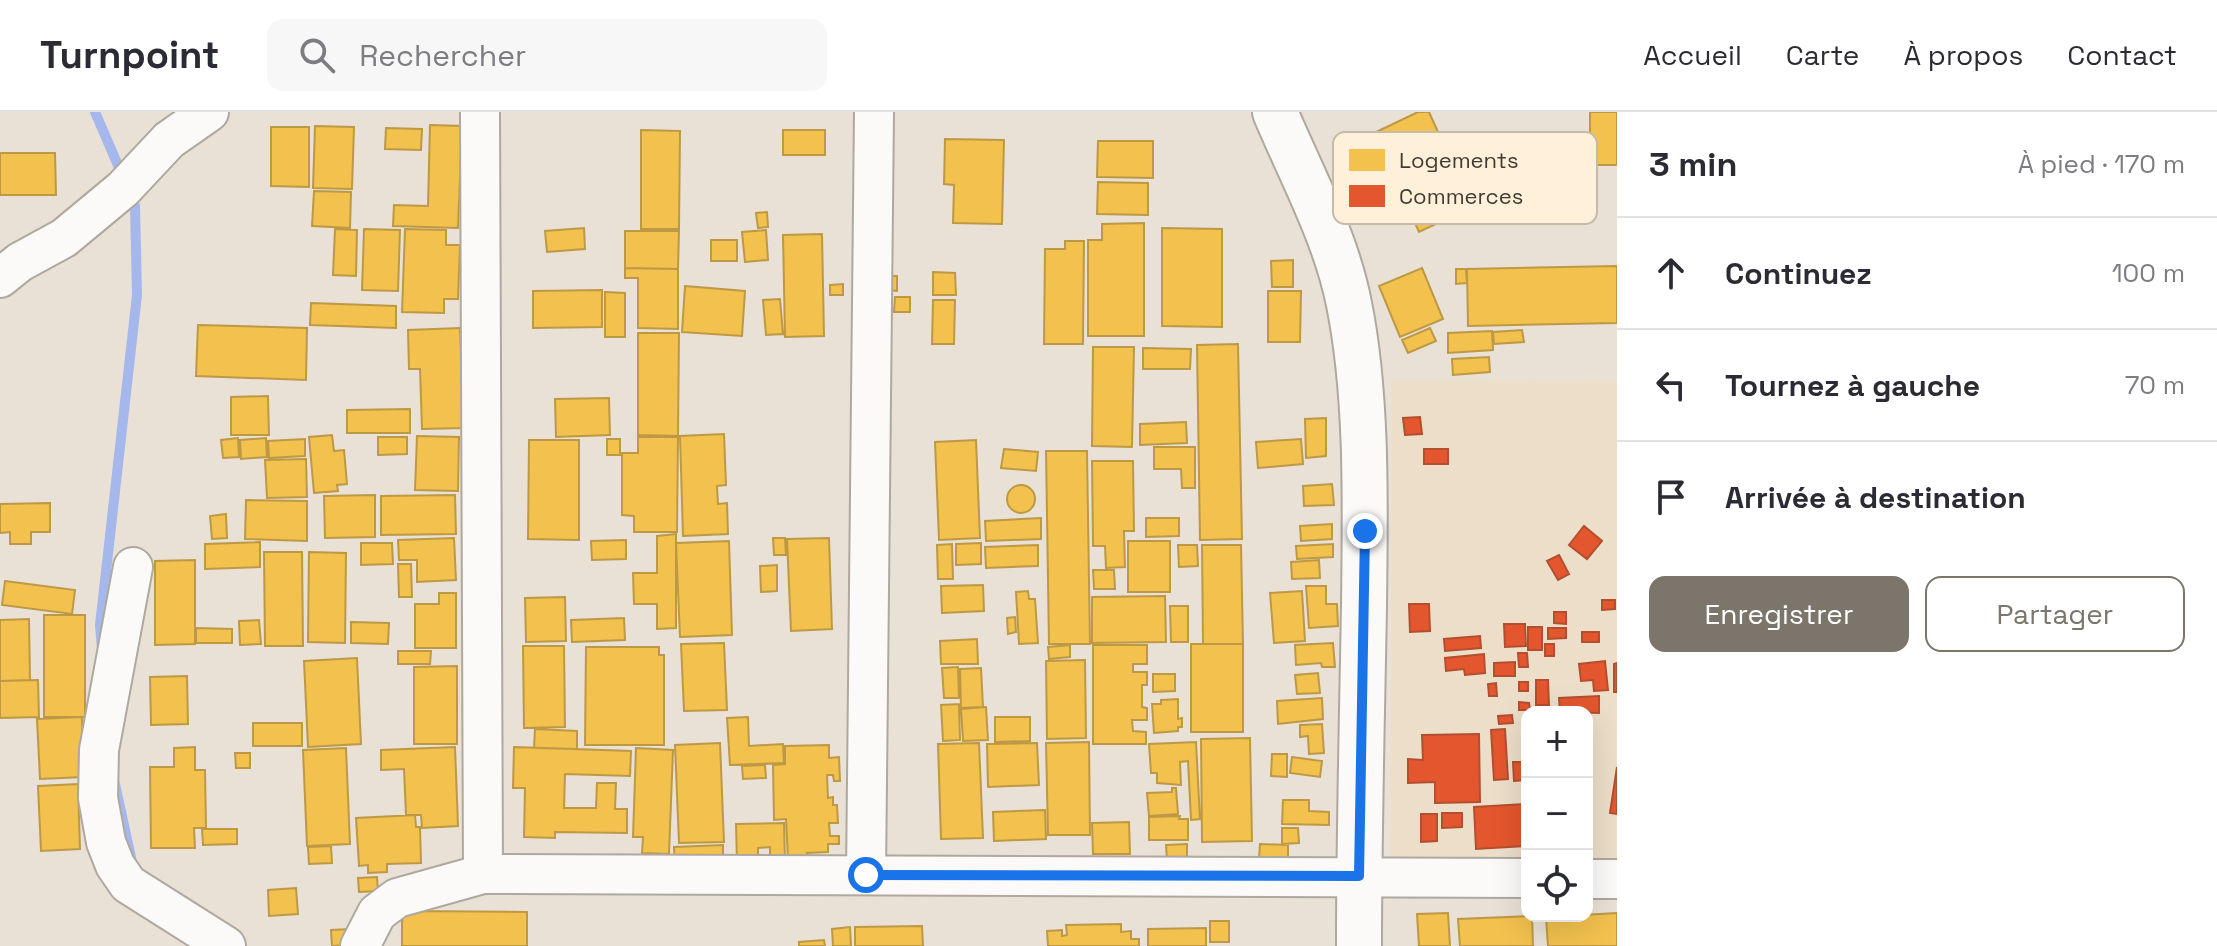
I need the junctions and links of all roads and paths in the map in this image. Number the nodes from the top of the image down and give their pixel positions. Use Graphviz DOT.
graph roads {
  1 [pos="209,112"];
  2 [pos="480,112"];
  3 [pos="874,112"];
  4 [pos="1275,112"];
  5 [pos="0,278"];
  6 [pos="133,567"];
  7 [pos="483,874"];
  8 [pos="866,875"];
  9 [pos="1359,876"];
  10 [pos="1521,878"];
  11 [pos="1593,879"];
  12 [pos="1617,879"];
  13 [pos="226,946"];
  14 [pos="360,946"];
  15 [pos="1359,946"];
  1 -- 5 [label="street"];
  2 -- 7 [label="street"];
  3 -- 8 [label="street"];
  4 -- 9 [label="street"];
  6 -- 13 [label="street"];
  7 -- 8 [label="street"];
  7 -- 14 [label="street"];
  8 -- 9 [label="street"];
  9 -- 10 [label="street"];
  9 -- 15 [label="street"];
  11 -- 12 [label="street"];
}
